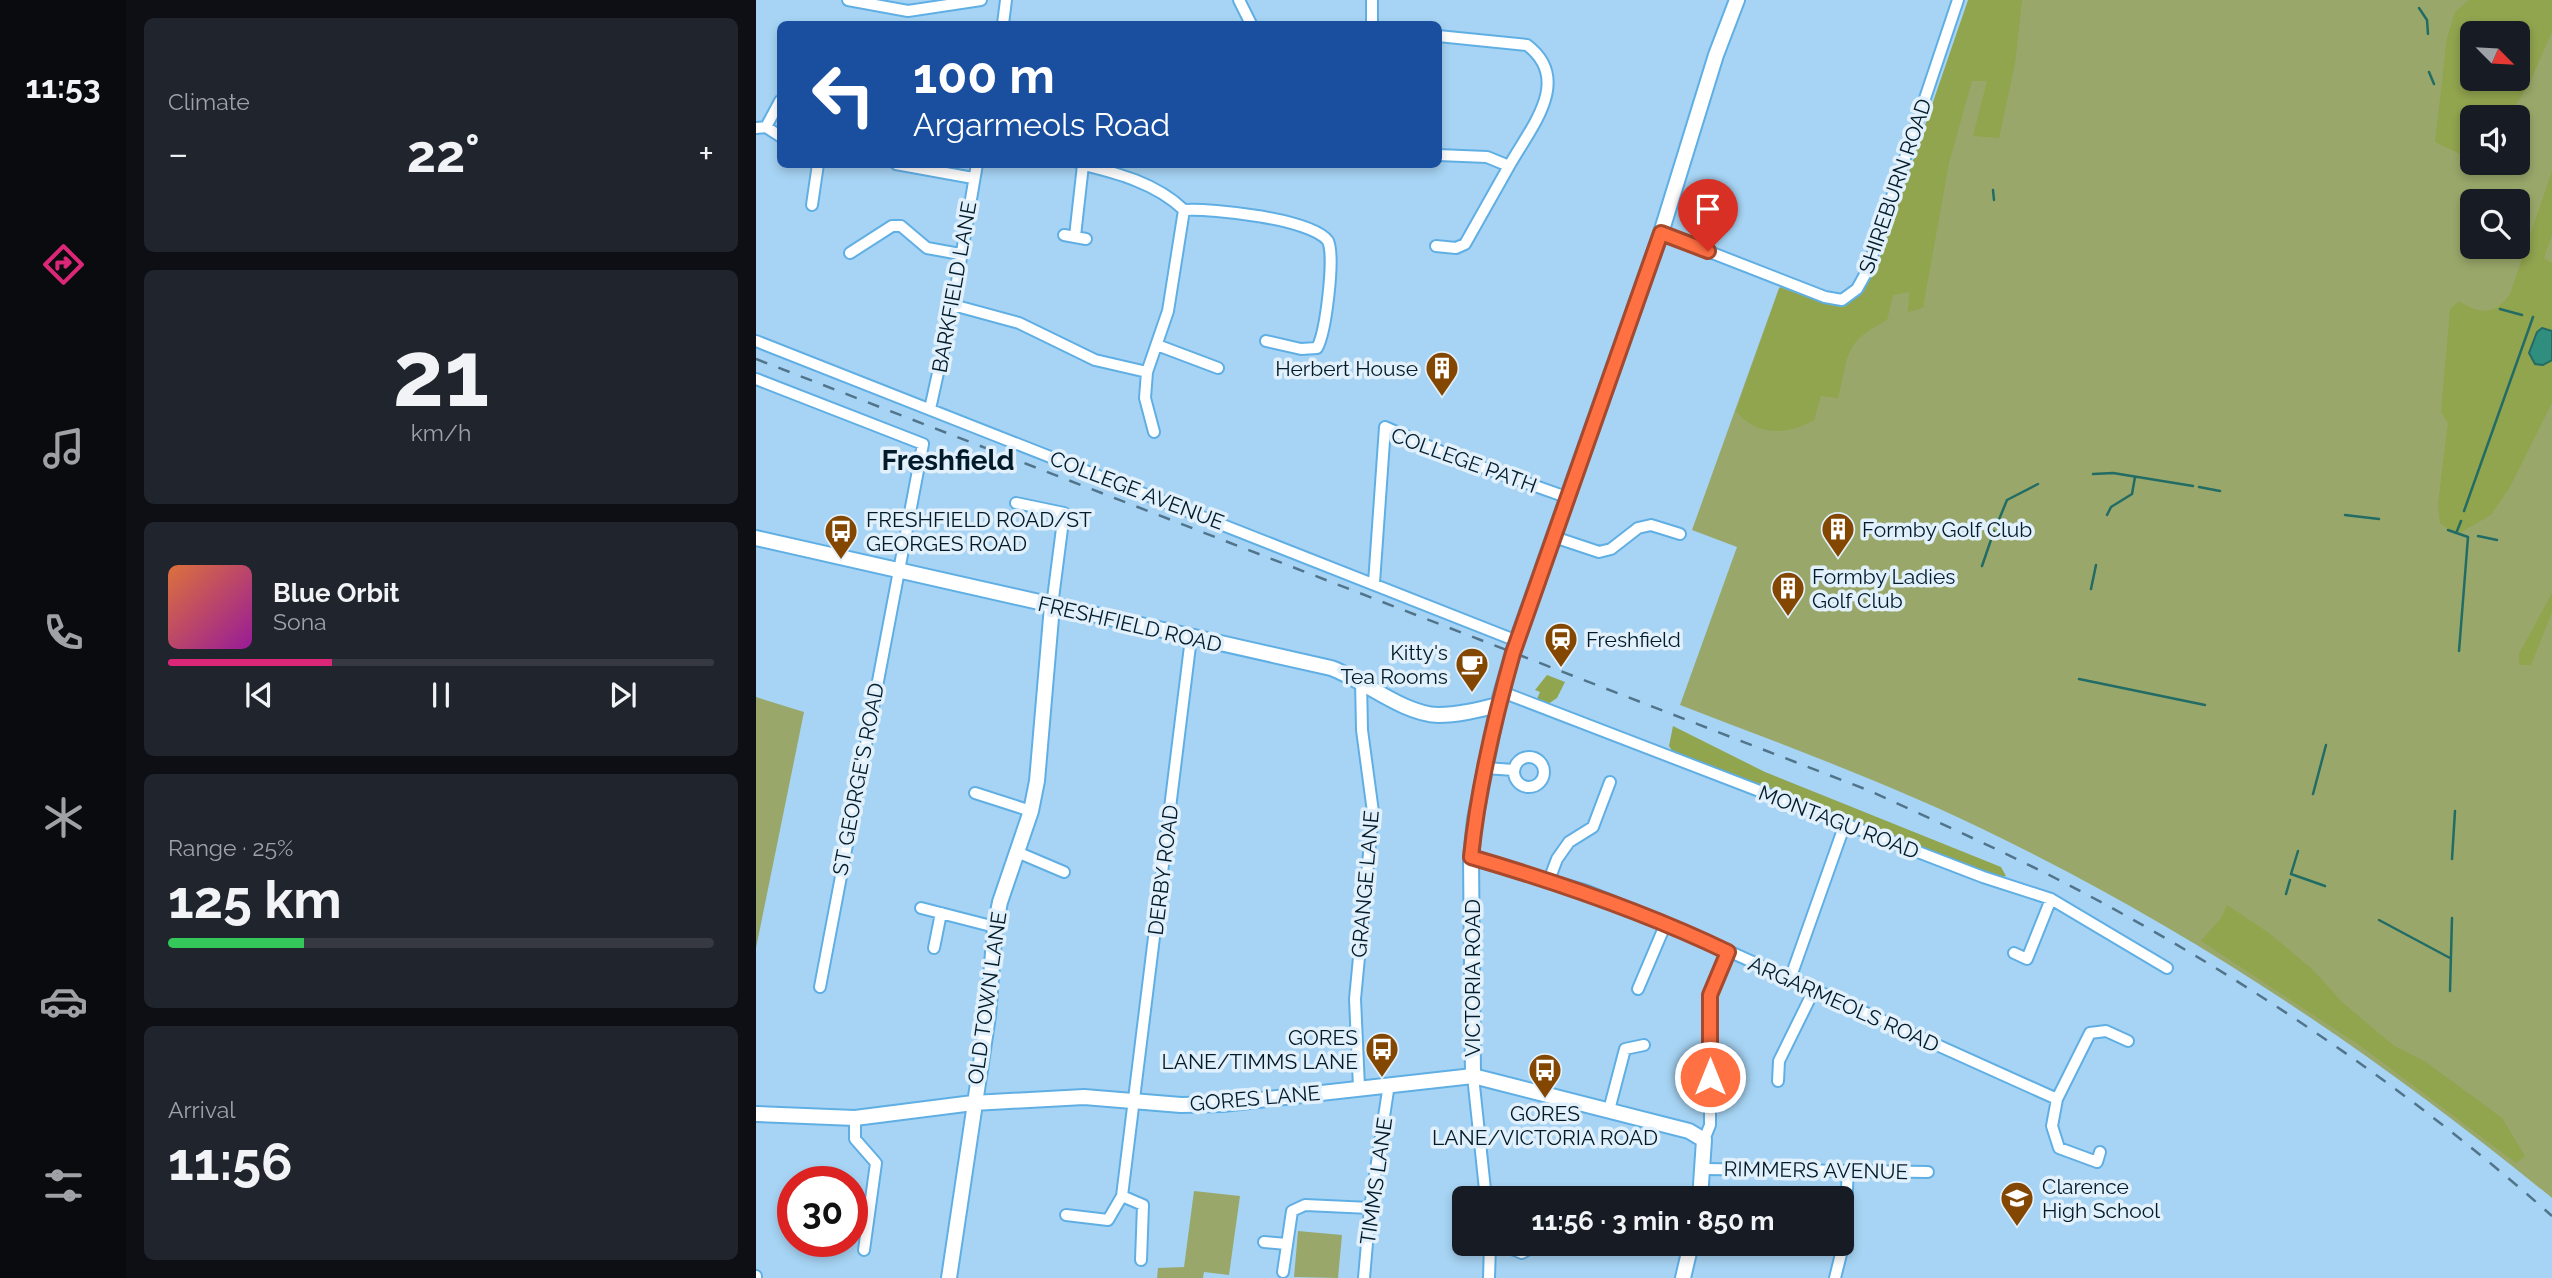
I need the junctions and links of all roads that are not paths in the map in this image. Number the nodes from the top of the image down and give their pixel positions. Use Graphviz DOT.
graph roads {
  1 [pos="848,0"];
  2 [pos="981,0"];
  3 [pos="1006,0"];
  4 [pos="1239,0"];
  5 [pos="1372,0"];
  6 [pos="1737,0"];
  7 [pos="1958,0"];
  8 [pos="885,4"];
  9 [pos="1003,21"];
  10 [pos="1250,21"];
  11 [pos="1372,21"];
  12 [pos="1442,36"];
  13 [pos="777,105"];
  14 [pos="761,128"];
  15 [pos="1442,155"];
  16 [pos="1509,166"];
  17 [pos="817,168"];
  18 [pos="918,168"];
  19 [pos="975,168"];
  20 [pos="1081,168"];
  21 [pos="1092,168"];
  22 [pos="973,178"];
  23 [pos="812,205"];
  24 [pos="1184,210"];
  25 [pos="1661,233"];
  26 [pos="1075,236"];
  27 [pos="1436,246"];
  28 [pos="850,253"];
  29 [pos="960,254"];
  30 [pos="953,305"];
  31 [pos="756,341"];
  32 [pos="1266,341"];
  33 [pos="1157,345"];
  34 [pos="1218,369"];
  35 [pos="1147,372"];
  36 [pos="756,379"];
  37 [pos="930,409"];
  38 [pos="1154,432"];
  39 [pos="1569,498"];
  40 [pos="1016,503"];
  41 [pos="1680,534"];
  42 [pos="1554,537"];
  43 [pos="756,538"];
  44 [pos="899,570"];
  45 [pos="1374,583"];
  46 [pos="1052,606"];
  47 [pos="1191,638"];
  48 [pos="1517,641"];
  49 [pos="1361,681"];
  50 [pos="1500,699"];
  51 [pos="1485,768"];
  52 [pos="1514,770"];
  53 [pos="1610,782"];
  54 [pos="975,793"];
  55 [pos="1031,811"];
  56 [pos="1845,824"];
  57 [pos="1017,852"];
  58 [pos="1471,857"];
  59 [pos="1064,872"];
  60 [pos="1549,880"];
  61 [pos="2052,899"];
  62 [pos="921,908"];
  63 [pos="941,913"];
  64 [pos="1666,923"];
  65 [pos="995,927"];
  66 [pos="934,948"];
  67 [pos="1728,952"];
  68 [pos="2014,953"];
  69 [pos="2167,968"];
  70 [pos="1790,979"];
  71 [pos="820,987"];
  72 [pos="1638,989"];
  73 [pos="1814,990"];
  74 [pos="2127,1041"];
  75 [pos="1644,1045"];
  76 [pos="1472,1076"];
  77 [pos="1778,1081"];
  78 [pos="1389,1084"];
  79 [pos="1359,1087"];
  80 [pos="2057,1099"];
  81 [pos="1136,1102"];
  82 [pos="973,1103"];
  83 [pos="1609,1110"];
  84 [pos="756,1114"];
  85 [pos="855,1118"];
  86 [pos="1704,1140"];
  87 [pos="2100,1152"];
  88 [pos="1704,1169"];
  89 [pos="1848,1170"];
  90 [pos="1928,1172"];
  91 [pos="1485,1186"];
  92 [pos="1702,1186"];
  93 [pos="1122,1196"];
  94 [pos="1370,1208"];
  95 [pos="1066,1215"];
  96 [pos="868,1218"];
  97 [pos="1264,1242"];
  98 [pos="1286,1244"];
  99 [pos="1490,1256"];
  100 [pos="1689,1256"];
  101 [pos="1141,1260"];
  102 [pos="1283,1272"];
  103 [pos="949,1278"];
  104 [pos="1364,1278"];
  105 [pos="1489,1278"];
  106 [pos="1683,1278"];
  107 [pos="1835,1278"];
  1 -- 8 [label="street"];
  2 -- 8 [label="street"];
  3 -- 9 [label="street"];
  4 -- 10 [label="street"];
  5 -- 11 [label="street"];
  6 -- 25 [label="street, VICTORIA ROAD"];
  7 -- 25 [label="street, SHIREBURN ROAD"];
  12 -- 16 [label="street"];
  13 -- 14 [label="street"];
  15 -- 16 [label="street"];
  16 -- 27 [label="street"];
  17 -- 23 [label="street"];
  18 -- 22 [label="street"];
  19 -- 22 [label="street, BARKFIELD LANE"];
  20 -- 26 [label="street"];
  21 -- 24 [label="street"];
  22 -- 29 [label="street, BARKFIELD LANE"];
  24 -- 32 [label="street"];
  24 -- 33 [label="street"];
  25 -- 39 [label="street, VICTORIA ROAD"];
  28 -- 29 [label="street"];
  29 -- 30 [label="street, BARKFIELD LANE"];
  30 -- 35 [label="street"];
  30 -- 37 [label="street, BARKFIELD LANE"];
  31 -- 37 [label="street, COLLEGE AVENUE"];
  33 -- 34 [label="street"];
  33 -- 35 [label="street"];
  35 -- 38 [label="street"];
  36 -- 44 [label="street"];
  37 -- 45 [label="street, COLLEGE AVENUE"];
  39 -- 42 [label="street, VICTORIA ROAD"];
  39 -- 45 [label="street, COLLEGE PATH"];
  40 -- 46 [label="street"];
  41 -- 42 [label="street"];
  42 -- 48 [label="street, VICTORIA ROAD"];
  43 -- 44 [label="street, FRESHFIELD ROAD"];
  44 -- 46 [label="street, FRESHFIELD ROAD"];
  44 -- 71 [label="street, ST GEORGE'S ROAD"];
  45 -- 48 [label="street, COLLEGE AVENUE"];
  46 -- 47 [label="street, FRESHFIELD ROAD"];
  46 -- 55 [label="street, OLD TOWN LANE"];
  47 -- 49 [label="street, FRESHFIELD ROAD"];
  47 -- 81 [label="street, DERBY ROAD"];
  48 -- 50 [label="street, VICTORIA ROAD"];
  49 -- 50 [label="street, FRESHFIELD ROAD"];
  49 -- 79 [label="street, GRANGE LANE"];
  50 -- 51 [label="street, VICTORIA ROAD"];
  50 -- 56 [label="street, MONTAGU ROAD"];
  51 -- 52 [label="street"];
  51 -- 58 [label="street, VICTORIA ROAD"];
  53 -- 60 [label="street"];
  54 -- 55 [label="street"];
  55 -- 57 [label="street, OLD TOWN LANE"];
  56 -- 61 [label="street, MONTAGU ROAD"];
  56 -- 70 [label="street"];
  57 -- 59 [label="street"];
  57 -- 65 [label="street, OLD TOWN LANE"];
  58 -- 60 [label="street, ARGARMEOLS ROAD"];
  58 -- 76 [label="street, VICTORIA ROAD"];
  60 -- 64 [label="street, ARGARMEOLS ROAD"];
  61 -- 68 [label="street"];
  61 -- 69 [label="street, MONTAGU ROAD"];
  62 -- 63 [label="street"];
  63 -- 65 [label="street"];
  63 -- 66 [label="street"];
  64 -- 67 [label="street, ARGARMEOLS ROAD"];
  64 -- 72 [label="street"];
  65 -- 82 [label="street, OLD TOWN LANE"];
  67 -- 70 [label="street, ARGARMEOLS ROAD"];
  67 -- 86 [label="street"];
  70 -- 73 [label="street, ARGARMEOLS ROAD"];
  73 -- 77 [label="street"];
  73 -- 80 [label="street, ARGARMEOLS ROAD"];
  74 -- 80 [label="street"];
  75 -- 83 [label="street"];
  76 -- 78 [label="street, GORES LANE"];
  76 -- 83 [label="street, GORES LANE"];
  76 -- 91 [label="street, VICTORIA ROAD"];
  78 -- 79 [label="street, GORES LANE"];
  78 -- 94 [label="street, TIMMS LANE"];
  79 -- 81 [label="street, GORES LANE"];
  80 -- 87 [label="street"];
  81 -- 82 [label="street, GORES LANE"];
  81 -- 93 [label="street, DERBY ROAD"];
  82 -- 85 [label="street, GORES LANE"];
  82 -- 103 [label="street, OLD TOWN LANE"];
  83 -- 86 [label="street, GORES LANE"];
  84 -- 85 [label="street, GORES LANE"];
  85 -- 96 [label="street"];
  86 -- 88 [label="street"];
  88 -- 89 [label="street, RIMMERS AVENUE"];
  88 -- 92 [label="street"];
  89 -- 90 [label="street, RIMMERS AVENUE"];
  89 -- 107 [label="street"];
  93 -- 95 [label="street"];
  93 -- 101 [label="street"];
  94 -- 98 [label="street"];
  94 -- 104 [label="street, TIMMS LANE"];
  97 -- 98 [label="street"];
  98 -- 102 [label="street"];
  99 -- 105 [label="street"];
  100 -- 106 [label="street"];
}
